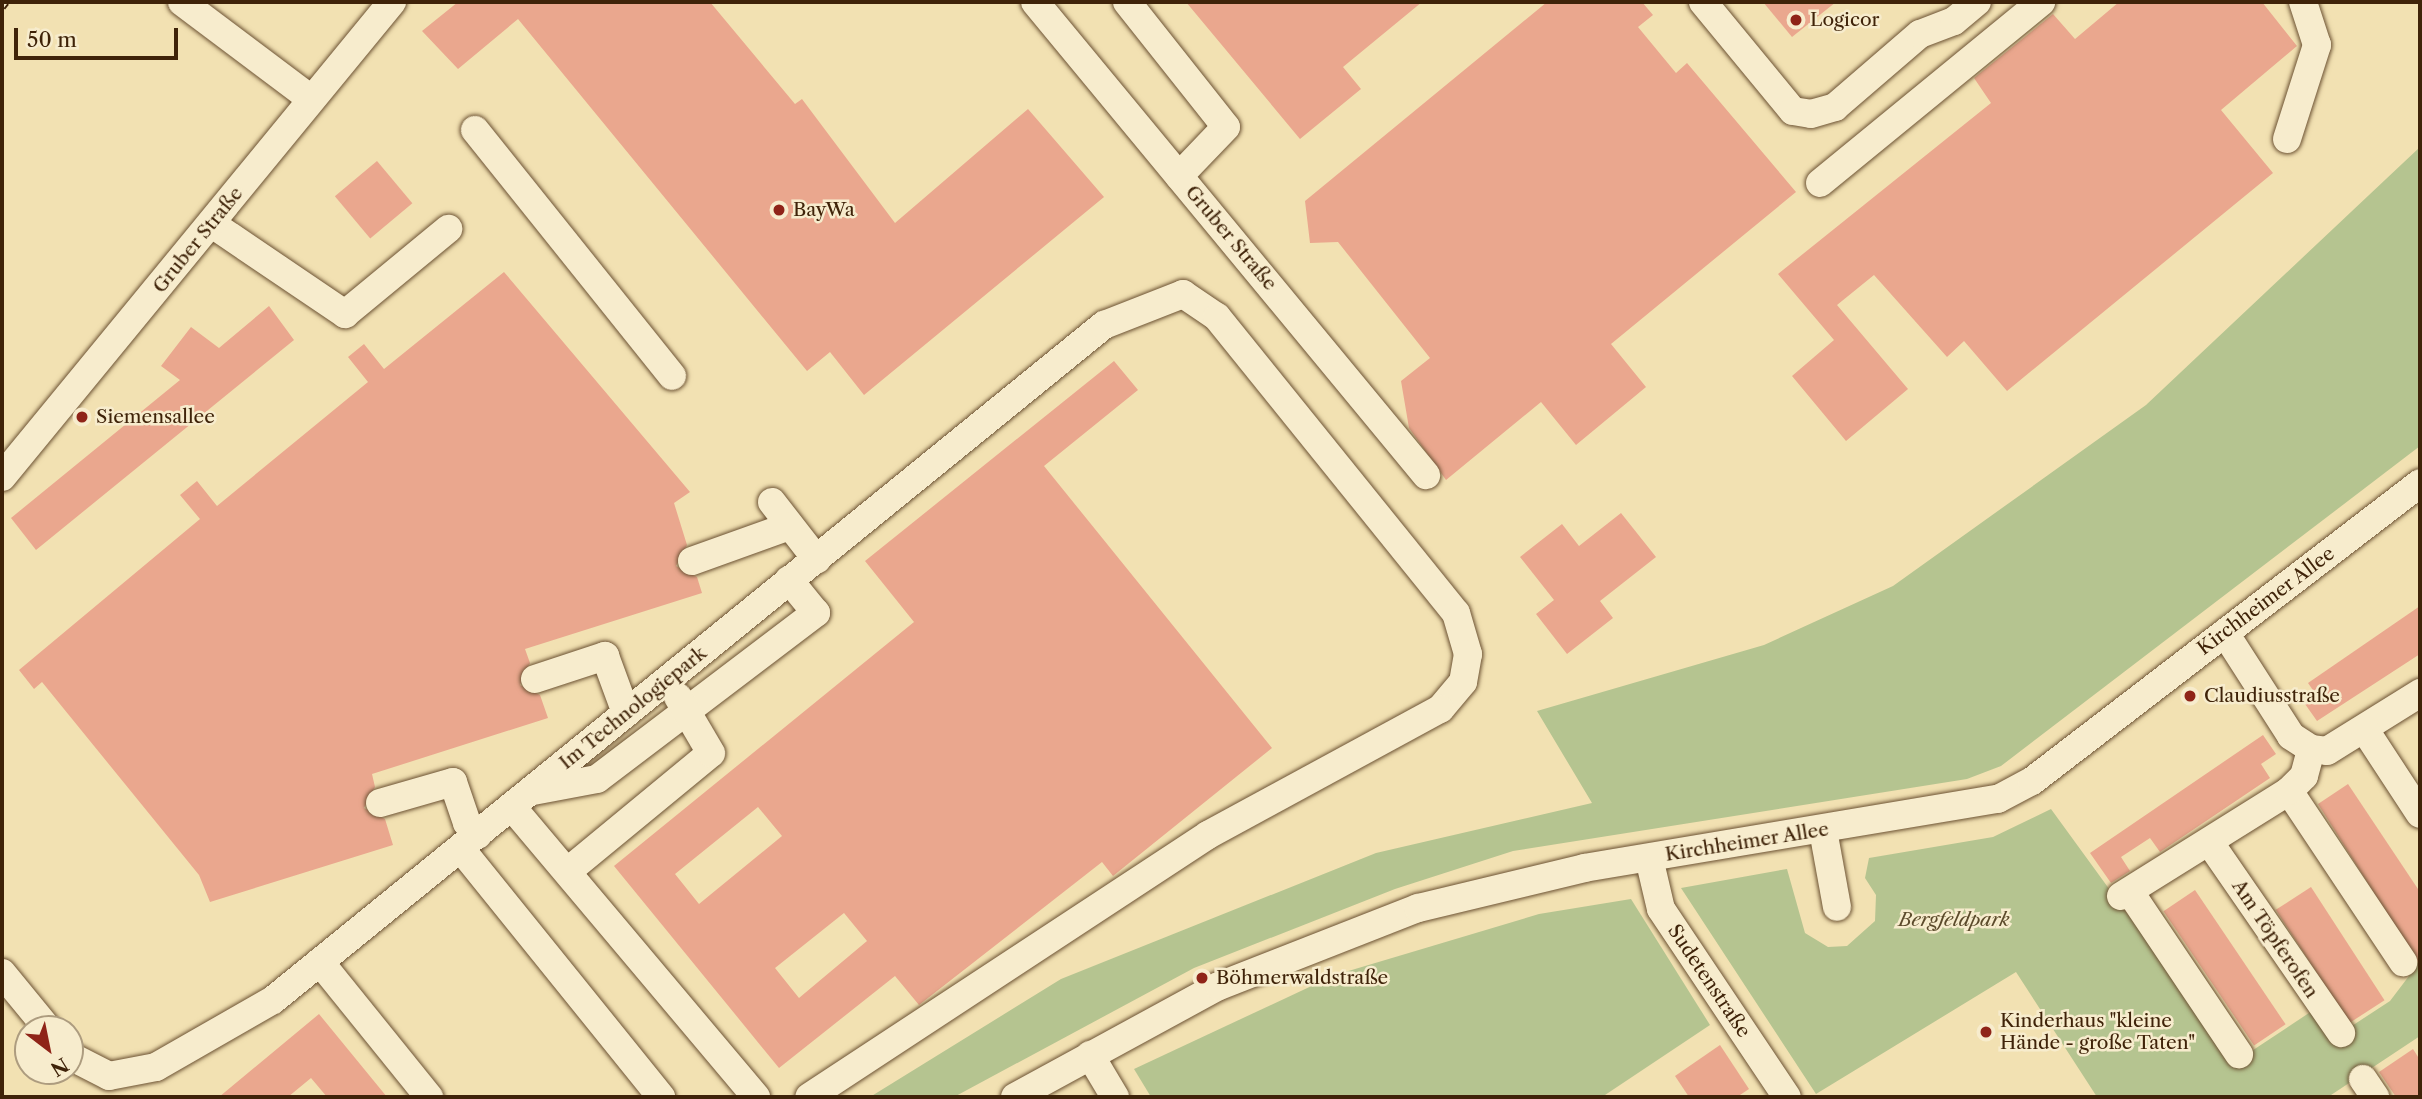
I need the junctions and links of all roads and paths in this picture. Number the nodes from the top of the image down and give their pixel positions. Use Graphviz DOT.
graph roads {
  1 [pos="182,2"];
  2 [pos="392,2"];
  3 [pos="1035,2"];
  4 [pos="1127,2"];
  5 [pos="1703,2"];
  6 [pos="1977,2"];
  7 [pos="2041,2"];
  8 [pos="2303,2"];
  9 [pos="311,99"];
  10 [pos="475,130"];
  11 [pos="2287,139"];
  12 [pos="1179,176"];
  13 [pos="1820,183"];
  14 [pos="212,224"];
  15 [pos="447,229"];
  16 [pos="672,376"];
  17 [pos="1426,475"];
  18 [pos="2,477"];
  19 [pos="2420,483"];
  20 [pos="772,502"];
  21 [pos="790,526"];
  22 [pos="817,560"];
  23 [pos="692,561"];
  24 [pos="789,580"];
  25 [pos="2225,633"];
  26 [pos="535,679"];
  27 [pos="666,681"];
  28 [pos="2420,693"];
  29 [pos="689,709"];
  30 [pos="626,713"];
  31 [pos="2365,730"];
  32 [pos="2311,749"];
  33 [pos="2289,791"];
  34 [pos="521,800"];
  35 [pos="380,803"];
  36 [pos="2420,814"];
  37 [pos="1823,830"];
  38 [pos="470,842"];
  39 [pos="2210,843"];
  40 [pos="1649,858"];
  41 [pos="568,871"];
  42 [pos="1837,907"];
  43 [pos="320,962"];
  44 [pos="2403,962"];
  45 [pos="2,973"];
  46 [pos="36,1015"];
  47 [pos="2341,1033"];
  48 [pos="2239,1054"];
  49 [pos="1090,1055"];
  50 [pos="84,1066"];
  51 [pos="112,1086"];
  52 [pos="429,1097"];
  53 [pos="661,1097"];
  54 [pos="756,1097"];
  55 [pos="809,1097"];
  56 [pos="1015,1097"];
  57 [pos="1115,1097"];
  58 [pos="1787,1097"];
  1 -- 9 [label="street"];
  2 -- 9 [label="street, Gruber Straße"];
  3 -- 12 [label="street, Gruber Straße"];
  4 -- 12 [label="street"];
  5 -- 6 [label="street"];
  7 -- 13 [label="street"];
  8 -- 11 [label="street"];
  9 -- 14 [label="street, Gruber Straße"];
  10 -- 16 [label="street"];
  12 -- 17 [label="street, Gruber Straße"];
  14 -- 15 [label="street"];
  14 -- 18 [label="street, Gruber Straße"];
  19 -- 25 [label="street, Kirchheimer Allee"];
  20 -- 21 [label="street"];
  21 -- 22 [label="street"];
  21 -- 23 [label="street"];
  22 -- 24 [label="street, Im Technologiepark"];
  22 -- 55 [label="street, Im Technologiepark"];
  24 -- 27 [label="street, Im Technologiepark"];
  24 -- 29 [label="street"];
  25 -- 32 [label="street"];
  25 -- 37 [label="street, Kirchheimer Allee"];
  26 -- 30 [label="street"];
  27 -- 29 [label="street"];
  27 -- 30 [label="street, Im Technologiepark"];
  28 -- 31 [label="street"];
  29 -- 34 [label="street"];
  29 -- 41 [label="street"];
  30 -- 34 [label="street, Im Technologiepark"];
  31 -- 32 [label="street"];
  31 -- 36 [label="street"];
  32 -- 33 [label="street"];
  33 -- 39 [label="street"];
  33 -- 44 [label="street"];
  34 -- 38 [label="street, Im Technologiepark"];
  34 -- 41 [label="street"];
  35 -- 38 [label="street"];
  37 -- 40 [label="street, Kirchheimer Allee"];
  37 -- 42 [label="street"];
  38 -- 43 [label="street, Im Technologiepark"];
  38 -- 53 [label="street"];
  39 -- 47 [label="street, Am Töpferofen"];
  39 -- 48 [label="street"];
  40 -- 49 [label="street, Kirchheimer Allee"];
  40 -- 58 [label="street, Sudetenstraße"];
  41 -- 54 [label="street"];
  43 -- 51 [label="street, Im Technologiepark"];
  43 -- 52 [label="street"];
  45 -- 46 [label="street"];
  49 -- 56 [label="street, Kirchheimer Allee"];
  49 -- 57 [label="street"];
  50 -- 51 [label="street, Im Technologiepark"];
}
